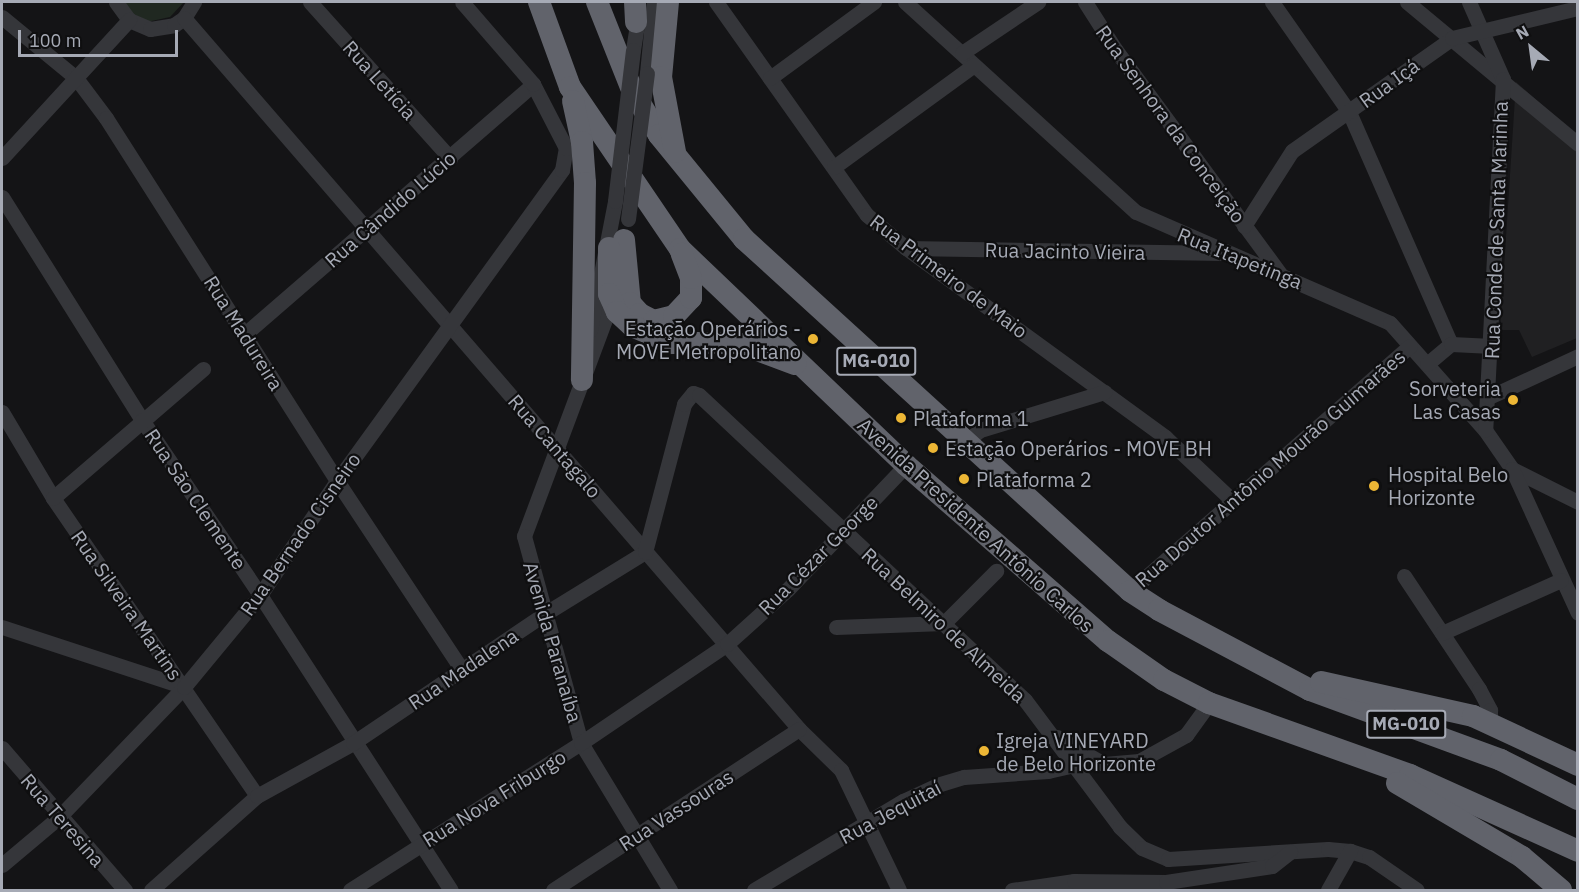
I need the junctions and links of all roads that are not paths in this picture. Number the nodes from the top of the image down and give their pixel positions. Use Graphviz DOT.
graph roads {
  1 [pos="116,2"];
  2 [pos="194,2"];
  3 [pos="310,2"];
  4 [pos="462,2"];
  5 [pos="538,2"];
  6 [pos="654,2"];
  7 [pos="669,2"];
  8 [pos="716,2"];
  9 [pos="874,2"];
  10 [pos="905,2"];
  11 [pos="1038,2"];
  12 [pos="1085,2"];
  13 [pos="1272,2"];
  14 [pos="1407,2"];
  15 [pos="1468,2"];
  16 [pos="599,6"];
  17 [pos="637,8"];
  18 [pos="1578,8"];
  19 [pos="2,17"];
  20 [pos="184,18"];
  21 [pos="129,20"];
  22 [pos="1479,32"];
  23 [pos="1452,38"];
  24 [pos="962,53"];
  25 [pos="974,65"];
  26 [pos="76,78"];
  27 [pos="770,78"];
  28 [pos="1503,79"];
  29 [pos="533,84"];
  30 [pos="570,87"];
  31 [pos="1349,112"];
  32 [pos="1578,144"];
  33 [pos="2,158"];
  34 [pos="450,158"];
  35 [pos="676,160"];
  36 [pos="834,167"];
  37 [pos="2,197"];
  38 [pos="1244,226"];
  39 [pos="364,231"];
  40 [pos="620,236"];
  41 [pos="906,248"];
  42 [pos="680,249"];
  43 [pos="1224,253"];
  44 [pos="1280,274"];
  45 [pos="612,304"];
  46 [pos="627,323"];
  47 [pos="447,326"];
  48 [pos="246,333"];
  49 [pos="1451,345"];
  50 [pos="1410,346"];
  51 [pos="1492,346"];
  52 [pos="595,347"];
  53 [pos="1578,357"];
  54 [pos="1427,364"];
  55 [pos="802,365"];
  56 [pos="203,369"];
  57 [pos="582,380"];
  58 [pos="1104,392"];
  59 [pos="1489,397"];
  60 [pos="2,412"];
  61 [pos="142,420"];
  62 [pos="1485,430"];
  63 [pos="964,443"];
  64 [pos="557,447"];
  65 [pos="906,465"];
  66 [pos="1512,469"];
  67 [pos="337,481"];
  68 [pos="53,498"];
  69 [pos="1233,501"];
  70 [pos="1578,502"];
  71 [pos="843,532"];
  72 [pos="645,552"];
  73 [pos="996,571"];
  74 [pos="1404,576"];
  75 [pos="1561,580"];
  76 [pos="1130,591"];
  77 [pos="261,595"];
  78 [pos="546,613"];
  79 [pos="1578,613"];
  80 [pos="944,623"];
  81 [pos="2,627"];
  82 [pos="836,627"];
  83 [pos="1442,633"];
  84 [pos="727,644"];
  85 [pos="1269,667"];
  86 [pos="462,670"];
  87 [pos="184,687"];
  88 [pos="1209,703"];
  89 [pos="1490,723"];
  90 [pos="799,729"];
  91 [pos="1052,734"];
  92 [pos="353,743"];
  93 [pos="581,743"];
  94 [pos="2,748"];
  95 [pos="1341,751"];
  96 [pos="1073,765"];
  97 [pos="1578,765"];
  98 [pos="257,796"];
  99 [pos="1578,799"];
  100 [pos="59,817"];
  101 [pos="868,822"];
  102 [pos="637,836"];
  103 [pos="420,845"];
  104 [pos="1350,851"];
  105 [pos="1578,851"];
  106 [pos="1290,852"];
  107 [pos="2,865"];
  108 [pos="125,891"];
  109 [pos="151,891"];
  110 [pos="350,891"];
  111 [pos="451,891"];
  112 [pos="553,891"];
  113 [pos="670,891"];
  114 [pos="754,891"];
  115 [pos="899,891"];
  116 [pos="1012,891"];
  117 [pos="1328,891"];
  118 [pos="1417,891"];
  119 [pos="1561,891"];
  1 -- 21 [label="street"];
  2 -- 20 [label="street"];
  3 -- 34 [label="street, Rua Letícia"];
  4 -- 29 [label="street"];
  5 -- 30 [label="highway, Avenida Presidente Antônio Carlos / MG-010"];
  6 -- 40 [label="street, bridge"];
  7 -- 35 [label="highway"];
  8 -- 27 [label="street, Rua Primeiro de Maio"];
  9 -- 27 [label="street"];
  10 -- 24 [label="street, Rua Itapetinga"];
  11 -- 24 [label="street"];
  12 -- 38 [label="street, Rua Senhora da Conceição"];
  13 -- 31 [label="street"];
  14 -- 23 [label="street"];
  15 -- 22 [label="street, Rua Conde de Santa Marinha"];
  16 -- 35 [label="highway, MG-010"];
  17 -- 40 [label="street, Avenida Paranaíba, bridge"];
  18 -- 22 [label="street, Rua Içá"];
  19 -- 26 [label="street, Rua Madureira"];
  20 -- 21 [label="street"];
  20 -- 39 [label="street, Rua Cantagalo"];
  21 -- 26 [label="street"];
  22 -- 23 [label="street, Rua Içá"];
  22 -- 28 [label="street, Rua Conde de Santa Marinha"];
  23 -- 28 [label="street"];
  23 -- 31 [label="street, Rua Içá"];
  24 -- 25 [label="street, Rua Itapetinga"];
  25 -- 36 [label="street"];
  25 -- 43 [label="street, Rua Itapetinga"];
  26 -- 33 [label="street"];
  26 -- 48 [label="street, Rua Madureira"];
  27 -- 36 [label="street, Rua Primeiro de Maio"];
  28 -- 32 [label="street"];
  28 -- 51 [label="street, Rua Conde de Santa Marinha"];
  29 -- 34 [label="street, Rua Cândido Lúcio"];
  29 -- 47 [label="street, Rua Bernado Cisneiro"];
  30 -- 42 [label="highway, Avenida Presidente Antônio Carlos / MG-010"];
  30 -- 57 [label="highway"];
  31 -- 38 [label="street, Rua Içá"];
  31 -- 49 [label="street"];
  34 -- 39 [label="street, Rua Cândido Lúcio"];
  35 -- 63 [label="highway, MG-010"];
  36 -- 41 [label="street, Rua Primeiro de Maio"];
  37 -- 61 [label="street, Rua São Clemente"];
  38 -- 44 [label="street, Rua Senhora da Conceição"];
  39 -- 47 [label="street, Rua Cantagalo"];
  39 -- 48 [label="street, Rua Cândido Lúcio"];
  40 -- 42 [label="highway"];
  40 -- 45 [label="highway"];
  40 -- 57 [label="street, Avenida Paranaíba"];
  41 -- 43 [label="street, Rua Jacinto Vieira"];
  41 -- 58 [label="street, Rua Primeiro de Maio"];
  42 -- 55 [label="highway, Avenida Presidente Antônio Carlos / MG-010"];
  43 -- 44 [label="street, Rua Itapetinga"];
  44 -- 50 [label="street, Rua Itapetinga"];
  45 -- 46 [label="highway"];
  45 -- 52 [label="street, Avenida Paranaíba"];
  46 -- 52 [label="street"];
  46 -- 55 [label="highway"];
  47 -- 64 [label="street, Rua Cantagalo"];
  47 -- 67 [label="street, Rua Bernado Cisneiro"];
  48 -- 67 [label="street, Rua Madureira"];
  49 -- 51 [label="street"];
  49 -- 54 [label="street"];
  50 -- 54 [label="street, Rua Itapetinga"];
  50 -- 69 [label="street, Rua Doutor Antônio Mourão Guimarães"];
  51 -- 59 [label="street, Rua Conde de Santa Marinha"];
  52 -- 57 [label="street, Avenida Paranaíba"];
  53 -- 59 [label="street"];
  54 -- 62 [label="street, Rua Itapetinga"];
  55 -- 65 [label="highway, Avenida Presidente Antônio Carlos / MG-010"];
  56 -- 61 [label="street"];
  57 -- 64 [label="street, Avenida Paranaíba"];
  58 -- 63 [label="street"];
  58 -- 69 [label="street, Rua Primeiro de Maio"];
  59 -- 62 [label="street, Rua Conde de Santa Marinha"];
  60 -- 68 [label="street, Rua Silveira Martins"];
  61 -- 68 [label="street"];
  61 -- 77 [label="street, Rua São Clemente"];
  62 -- 66 [label="street, Rua Itapetinga"];
  63 -- 76 [label="highway, MG-010"];
  64 -- 72 [label="street, Rua Cantagalo"];
  64 -- 78 [label="street, Avenida Paranaíba"];
  65 -- 71 [label="street, Rua Cézar George"];
  65 -- 88 [label="highway, Avenida Presidente Antônio Carlos / MG-010"];
  66 -- 70 [label="street, Rua Itapetinga"];
  66 -- 75 [label="street"];
  67 -- 77 [label="street, Rua Bernado Cisneiro"];
  67 -- 86 [label="street, Rua Madureira"];
  68 -- 87 [label="street, Rua Silveira Martins"];
  69 -- 76 [label="street, Rua Doutor Antônio Mourão Guimarães"];
  71 -- 72 [label="street, Rua Belmiro de Almeida"];
  71 -- 80 [label="street, Rua Belmiro de Almeida"];
  71 -- 84 [label="street, Rua Cézar George"];
  72 -- 78 [label="street, Rua Madalena"];
  72 -- 84 [label="street, Rua Cantagalo"];
  73 -- 80 [label="street"];
  74 -- 83 [label="street"];
  75 -- 79 [label="street"];
  75 -- 83 [label="street"];
  76 -- 85 [label="highway, MG-010"];
  77 -- 87 [label="street, Rua Bernado Cisneiro"];
  77 -- 92 [label="street, Rua São Clemente"];
  78 -- 86 [label="street, Rua Madalena"];
  78 -- 93 [label="street, Avenida Paranaíba"];
  80 -- 82 [label="street"];
  80 -- 91 [label="street, Rua Belmiro de Almeida"];
  81 -- 87 [label="street"];
  83 -- 89 [label="street"];
  84 -- 90 [label="street, Rua Cantagalo"];
  84 -- 93 [label="street, Rua Nova Friburgo"];
  85 -- 89 [label="highway"];
  85 -- 99 [label="highway, MG-010"];
  86 -- 92 [label="street, Rua Madalena"];
  87 -- 98 [label="street, Rua Silveira Martins"];
  87 -- 100 [label="street, Rua Bernado Cisneiro"];
  88 -- 91 [label="street"];
  88 -- 95 [label="highway, Avenida Presidente Antônio Carlos / MG-010"];
  89 -- 97 [label="highway"];
  90 -- 101 [label="street, Rua Cantagalo"];
  90 -- 102 [label="street, Rua Vassouras"];
  91 -- 96 [label="street, Rua Belmiro de Almeida"];
  92 -- 98 [label="street, Rua Madalena"];
  92 -- 103 [label="street, Rua São Clemente"];
  93 -- 102 [label="street, Avenida Paranaíba"];
  93 -- 103 [label="street, Rua Nova Friburgo"];
  94 -- 100 [label="street, Rua Teresina"];
  95 -- 105 [label="highway, Avenida Presidente Antônio Carlos / MG-010"];
  95 -- 119 [label="highway"];
  96 -- 101 [label="street, Rua Jequitaí"];
  96 -- 106 [label="street, Rua Belmiro de Almeida"];
  98 -- 109 [label="street, Rua Madalena"];
  100 -- 107 [label="street, Rua Bernado Cisneiro"];
  100 -- 108 [label="street, Rua Teresina"];
  101 -- 114 [label="street, Rua Jequitaí"];
  101 -- 115 [label="street, Rua Cantagalo"];
  102 -- 112 [label="street, Rua Vassouras"];
  102 -- 113 [label="street, Avenida Paranaíba"];
  103 -- 110 [label="street, Rua Nova Friburgo"];
  103 -- 111 [label="street, Rua São Clemente"];
  104 -- 106 [label="street, Rua Belmiro de Almeida"];
  104 -- 117 [label="street"];
  104 -- 118 [label="street"];
  106 -- 116 [label="street"];
}
